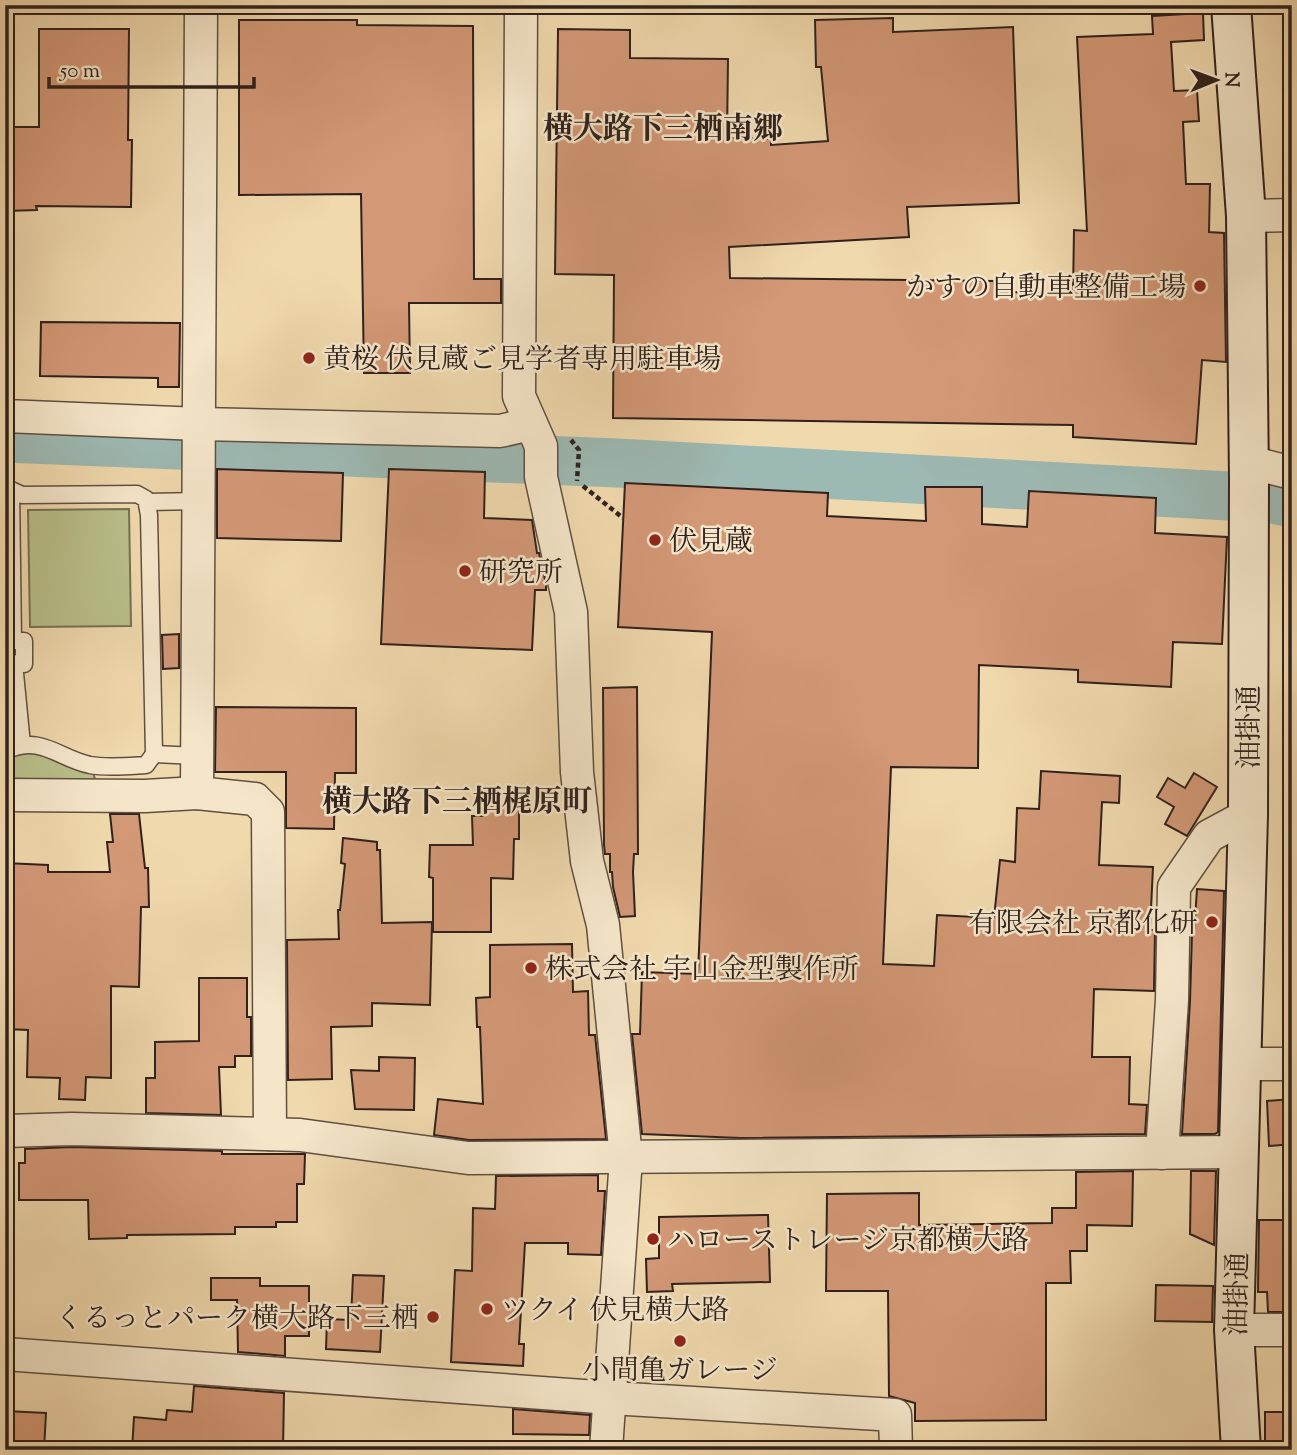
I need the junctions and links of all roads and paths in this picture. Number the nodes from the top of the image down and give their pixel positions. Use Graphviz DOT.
graph roads {
  1 [pos="201,5"];
  2 [pos="521,5"];
  3 [pos="1231,5"];
  4 [pos="1292,215"];
  5 [pos="1246,216"];
  6 [pos="5,416"];
  7 [pos="200,424"];
  8 [pos="538,449"];
  9 [pos="579,450"];
  10 [pos="1292,472"];
  11 [pos="577,481"];
  12 [pos="583,486"];
  13 [pos="1249,486"];
  14 [pos="8,490"];
  15 [pos="199,501"];
  16 [pos="147,502"];
  17 [pos="623,518"];
  18 [pos="9,641"];
  19 [pos="9,664"];
  20 [pos="22,745"];
  21 [pos="5,751"];
  22 [pos="197,756"];
  23 [pos="148,760"];
  24 [pos="197,793"];
  25 [pos="5,795"];
  26 [pos="145,796"];
  27 [pos="1248,815"];
  28 [pos="1242,1064"];
  29 [pos="1292,1064"];
  30 [pos="5,1131"];
  31 [pos="270,1134"];
  32 [pos="1239,1152"];
  33 [pos="1162,1153"];
  34 [pos="626,1158"];
  35 [pos="1234,1330"];
  36 [pos="1292,1330"];
  37 [pos="5,1354"];
  38 [pos="611,1398"];
  39 [pos="606,1450"];
  40 [pos="896,1450"];
  41 [pos="1241,1450"];
  1 -- 7 [label="street"];
  2 -- 8 [label="street"];
  3 -- 5 [label="street, 油掛通"];
  4 -- 5 [label="street"];
  5 -- 13 [label="street, 油掛通"];
  6 -- 7 [label="street"];
  7 -- 8 [label="street"];
  7 -- 15 [label="street"];
  8 -- 34 [label="street"];
  9 -- 11 [label="path"];
  10 -- 13 [label="street"];
  12 -- 17 [label="path"];
  13 -- 27 [label="street, 油掛通"];
  14 -- 16 [label="lane"];
  14 -- 18 [label="lane"];
  15 -- 16 [label="lane"];
  15 -- 22 [label="street"];
  16 -- 23 [label="lane"];
  18 -- 19 [label="lane"];
  19 -- 20 [label="lane"];
  20 -- 21 [label="lane"];
  20 -- 23 [label="lane"];
  22 -- 23 [label="lane"];
  22 -- 24 [label="street"];
  23 -- 26 [label="lane"];
  24 -- 26 [label="street"];
  24 -- 31 [label="street"];
  25 -- 26 [label="street"];
  27 -- 28 [label="street, 油掛通"];
  27 -- 33 [label="street"];
  28 -- 29 [label="street"];
  28 -- 32 [label="street, 油掛通"];
  30 -- 31 [label="street"];
  31 -- 34 [label="street"];
  32 -- 33 [label="street"];
  32 -- 35 [label="street, 油掛通"];
  33 -- 34 [label="street"];
  34 -- 38 [label="street"];
  35 -- 36 [label="street"];
  35 -- 41 [label="street, 油掛通"];
  37 -- 38 [label="street"];
  38 -- 39 [label="street"];
  38 -- 40 [label="street"];
}
